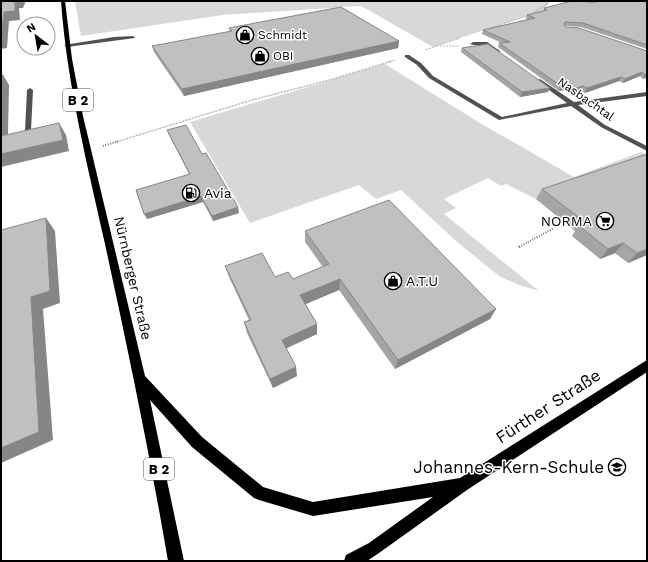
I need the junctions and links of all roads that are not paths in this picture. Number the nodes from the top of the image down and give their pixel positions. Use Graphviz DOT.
graph roads {
  1 [pos="63,1"];
  2 [pos="473,44"];
  3 [pos="68,47"];
  4 [pos="407,56"];
  5 [pos="506,57"];
  6 [pos="537,79"];
  7 [pos="30,90"];
  8 [pos="647,94"];
  9 [pos="574,104"];
  10 [pos="1,139"];
  11 [pos="647,149"];
  12 [pos="647,365"];
  13 [pos="139,377"];
  14 [pos="462,485"];
  15 [pos="371,554"];
  16 [pos="176,561"];
  17 [pos="352,561"];
  1 -- 3 [label="main road, Nürnberger Straße / B 2"];
  2 -- 5 [label="street"];
  3 -- 3 [label="street"];
  3 -- 13 [label="main road, Nürnberger Straße / B 2"];
  4 -- 9 [label="street"];
  6 -- 9 [label="street, Nasbachtal"];
  7 -- 10 [label="street"];
  8 -- 9 [label="street"];
  9 -- 11 [label="street, Nasbachtal"];
  12 -- 14 [label="main road, Fürther Straße"];
  13 -- 14 [label="main road"];
  13 -- 16 [label="main road, Nürnberger Straße / B 2"];
  14 -- 15 [label="main road, Fürther Straße"];
  15 -- 17 [label="main road, Fürther Straße"];
}
